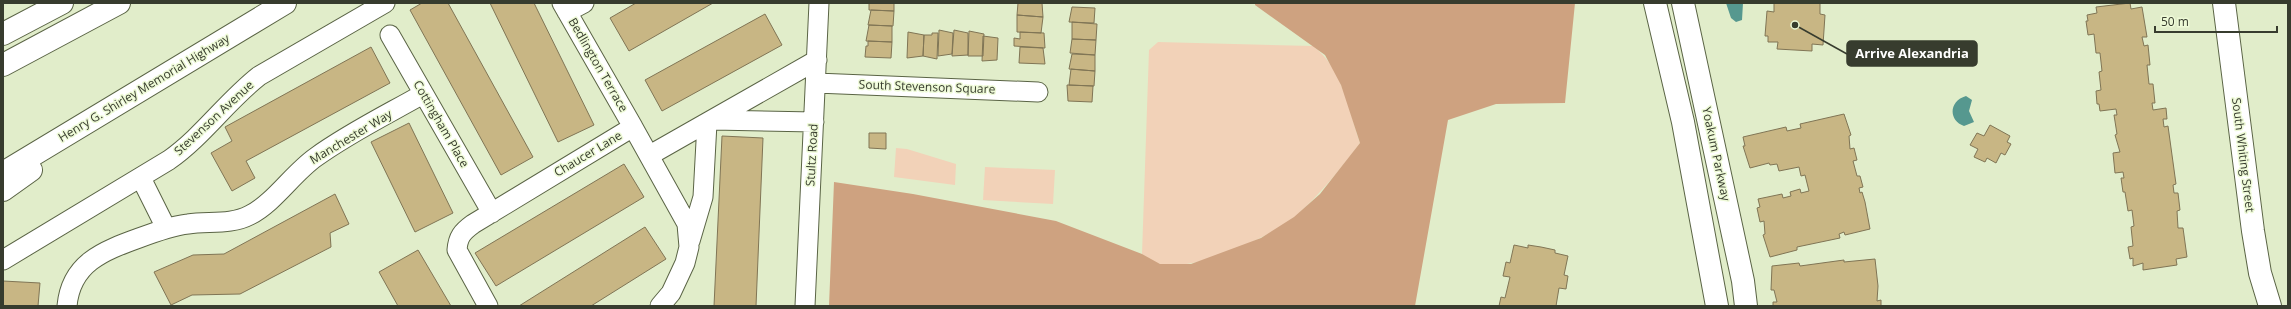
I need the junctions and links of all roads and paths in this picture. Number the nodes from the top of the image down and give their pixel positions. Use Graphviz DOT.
graph roads {
  1 [pos="62,3"];
  2 [pos="119,3"];
  3 [pos="285,3"];
  4 [pos="384,3"];
  5 [pos="584,3"];
  6 [pos="819,3"];
  7 [pos="1655,3"];
  8 [pos="1683,3"];
  9 [pos="2224,3"];
  10 [pos="565,8"];
  11 [pos="3,34"];
  12 [pos="390,35"];
  13 [pos="216,45"];
  14 [pos="817,60"];
  15 [pos="3,64"];
  16 [pos="816,83"];
  17 [pos="1038,92"];
  18 [pos="423,94"];
  19 [pos="709,121"];
  20 [pos="814,122"];
  21 [pos="634,127"];
  22 [pos="650,155"];
  23 [pos="3,173"];
  24 [pos="141,178"];
  25 [pos="3,190"];
  26 [pos="492,213"];
  27 [pos="166,228"];
  28 [pos="689,247"];
  29 [pos="3,260"];
  30 [pos="67,306"];
  31 [pos="488,306"];
  32 [pos="660,306"];
  33 [pos="805,306"];
  34 [pos="1717,306"];
  35 [pos="1746,306"];
  36 [pos="2270,306"];
  1 -- 11 [label="main road"];
  2 -- 15 [label="main road"];
  3 -- 13 [label="main road, Henry G. Shirley Memorial Highway"];
  4 -- 24 [label="street, Stevenson Avenue"];
  5 -- 10 [label="street"];
  6 -- 14 [label="street, Stultz Road"];
  7 -- 34 [label="main road"];
  8 -- 35 [label="main road, Yoakum Parkway"];
  9 -- 36 [label="main road, South Whiting Street"];
  10 -- 21 [label="street, Bedlington Terrace"];
  12 -- 18 [label="street, Cottingham Place"];
  13 -- 23 [label="main road, Henry G. Shirley Memorial Highway"];
  13 -- 25 [label="main road"];
  14 -- 16 [label="street, Stultz Road"];
  14 -- 19 [label="street"];
  16 -- 17 [label="street, South Stevenson Square"];
  16 -- 20 [label="street, Stultz Road"];
  18 -- 26 [label="street, Cottingham Place"];
  18 -- 27 [label="street, Manchester Way"];
  19 -- 20 [label="street"];
  19 -- 22 [label="street"];
  19 -- 28 [label="street"];
  20 -- 33 [label="street, Stultz Road"];
  21 -- 22 [label="street, Chaucer Lane"];
  21 -- 26 [label="street, Chaucer Lane"];
  22 -- 28 [label="street, Chaucer Lane"];
  24 -- 27 [label="street"];
  24 -- 29 [label="street, Stevenson Avenue"];
  26 -- 31 [label="street, Chaucer Lane"];
  27 -- 30 [label="street, Manchester Way"];
  28 -- 32 [label="street"];
}
